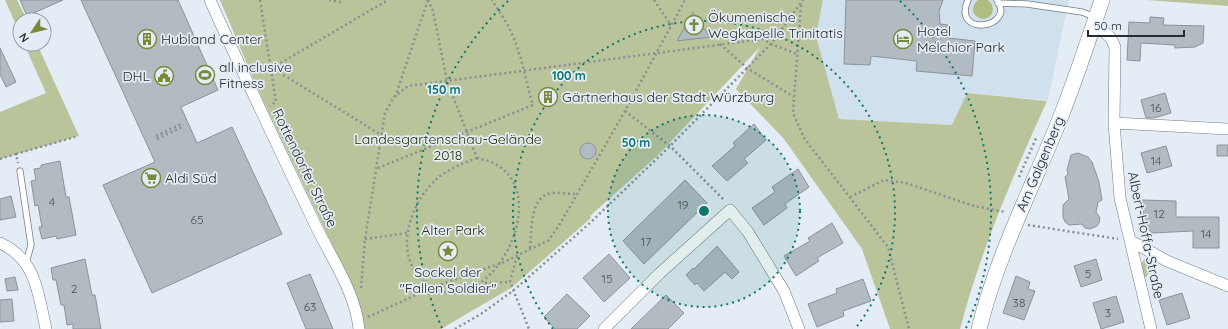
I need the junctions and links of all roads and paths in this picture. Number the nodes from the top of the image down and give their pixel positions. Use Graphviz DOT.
graph roads {
  1 [pos="210,0"];
  2 [pos="260,0"];
  3 [pos="329,0"];
  4 [pos="343,0"];
  5 [pos="388,0"];
  6 [pos="428,0"];
  7 [pos="492,0"];
  8 [pos="654,0"];
  9 [pos="685,0"];
  10 [pos="803,0"];
  11 [pos="968,0"];
  12 [pos="1102,0"];
  13 [pos="997,1"];
  14 [pos="801,4"];
  15 [pos="1096,21"];
  16 [pos="671,25"];
  17 [pos="720,44"];
  18 [pos="771,44"];
  19 [pos="656,52"];
  20 [pos="796,54"];
  21 [pos="272,68"];
  22 [pos="747,68"];
  23 [pos="524,70"];
  24 [pos="447,81"];
  25 [pos="394,97"];
  26 [pos="794,97"];
  27 [pos="260,111"];
  28 [pos="625,111"];
  29 [pos="1114,123"];
  30 [pos="183,124"];
  31 [pos="1228,129"];
  32 [pos="467,132"];
  33 [pos="383,136"];
  34 [pos="75,137"];
  35 [pos="157,137"];
  36 [pos="670,146"];
  37 [pos="16,154"];
  38 [pos="477,158"];
  39 [pos="0,159"];
  40 [pos="377,168"];
  41 [pos="20,171"];
  42 [pos="577,194"];
  43 [pos="850,198"];
  44 [pos="730,210"];
  45 [pos="1005,212"];
  46 [pos="1015,224"];
  47 [pos="408,233"];
  48 [pos="365,239"];
  49 [pos="1131,241"];
  50 [pos="0,243"];
  51 [pos="530,249"];
  52 [pos="517,256"];
  53 [pos="504,262"];
  54 [pos="26,264"];
  55 [pos="485,282"];
  56 [pos="510,282"];
  57 [pos="1228,286"];
  58 [pos="431,288"];
  59 [pos="361,290"];
  60 [pos="514,290"];
  61 [pos="359,324"];
  62 [pos="46,329"];
  63 [pos="455,329"];
  64 [pos="529,329"];
  65 [pos="604,329"];
  66 [pos="799,329"];
  67 [pos="909,329"];
  68 [pos="979,329"];
  69 [pos="1151,329"];
  1 -- 27 [label="street, Rottendorfer Straße"];
  2 -- 21 [label="path"];
  3 -- 4 [label="path"];
  5 -- 21 [label="path"];
  6 -- 24 [label="path"];
  6 -- 25 [label="path"];
  7 -- 23 [label="path"];
  8 -- 16 [label="path"];
  9 -- 16 [label="path"];
  10 -- 14 [label="path"];
  11 -- 13 [label="lane"];
  12 -- 15 [label="street, Am Galgenberg"];
  13 -- 15 [label="lane"];
  14 -- 18 [label="path"];
  14 -- 20 [label="path"];
  15 -- 29 [label="street, Albert-Hoffa-Straße"];
  15 -- 46 [label="street, Am Galgenberg"];
  16 -- 19 [label="path"];
  17 -- 18 [label="path"];
  17 -- 19 [label="path"];
  17 -- 22 [label="path"];
  18 -- 20 [label="path"];
  18 -- 22 [label="path"];
  19 -- 23 [label="path"];
  19 -- 28 [label="path"];
  20 -- 26 [label="path"];
  21 -- 27 [label="path"];
  21 -- 33 [label="path"];
  22 -- 26 [label="path"];
  22 -- 36 [label="path"];
  23 -- 24 [label="path"];
  23 -- 32 [label="path"];
  24 -- 25 [label="path"];
  24 -- 32 [label="path"];
  25 -- 33 [label="path"];
  26 -- 43 [label="path"];
  27 -- 61 [label="street, Rottendorfer Straße"];
  28 -- 36 [label="path"];
  28 -- 42 [label="path"];
  29 -- 31 [label="street"];
  29 -- 49 [label="street, Albert-Hoffa-Straße"];
  30 -- 35 [label="path"];
  32 -- 38 [label="path"];
  32 -- 40 [label="path"];
  33 -- 40 [label="path"];
  34 -- 37 [label="path"];
  36 -- 44 [label="path"];
  36 -- 60 [label="path"];
  37 -- 39 [label="path"];
  37 -- 41 [label="path"];
  38 -- 47 [label="path"];
  38 -- 53 [label="path"];
  40 -- 48 [label="path"];
  41 -- 54 [label="lane"];
  42 -- 51 [label="path"];
  42 -- 51 [label="path"];
  43 -- 45 [label="path"];
  43 -- 67 [label="path"];
  44 -- 65 [label="street"];
  44 -- 66 [label="street"];
  46 -- 49 [label="path"];
  46 -- 68 [label="street, Am Galgenberg"];
  47 -- 48 [label="path"];
  47 -- 58 [label="path"];
  48 -- 59 [label="path"];
  49 -- 57 [label="street"];
  49 -- 69 [label="street, Albert-Hoffa-Straße"];
  50 -- 54 [label="street"];
  51 -- 52 [label="path"];
  52 -- 53 [label="path"];
  52 -- 56 [label="path"];
  53 -- 55 [label="path"];
  53 -- 58 [label="path"];
  54 -- 62 [label="street"];
  55 -- 56 [label="path"];
  55 -- 58 [label="path"];
  56 -- 60 [label="path"];
  58 -- 61 [label="path"];
  60 -- 63 [label="path"];
  60 -- 64 [label="path"];
}
